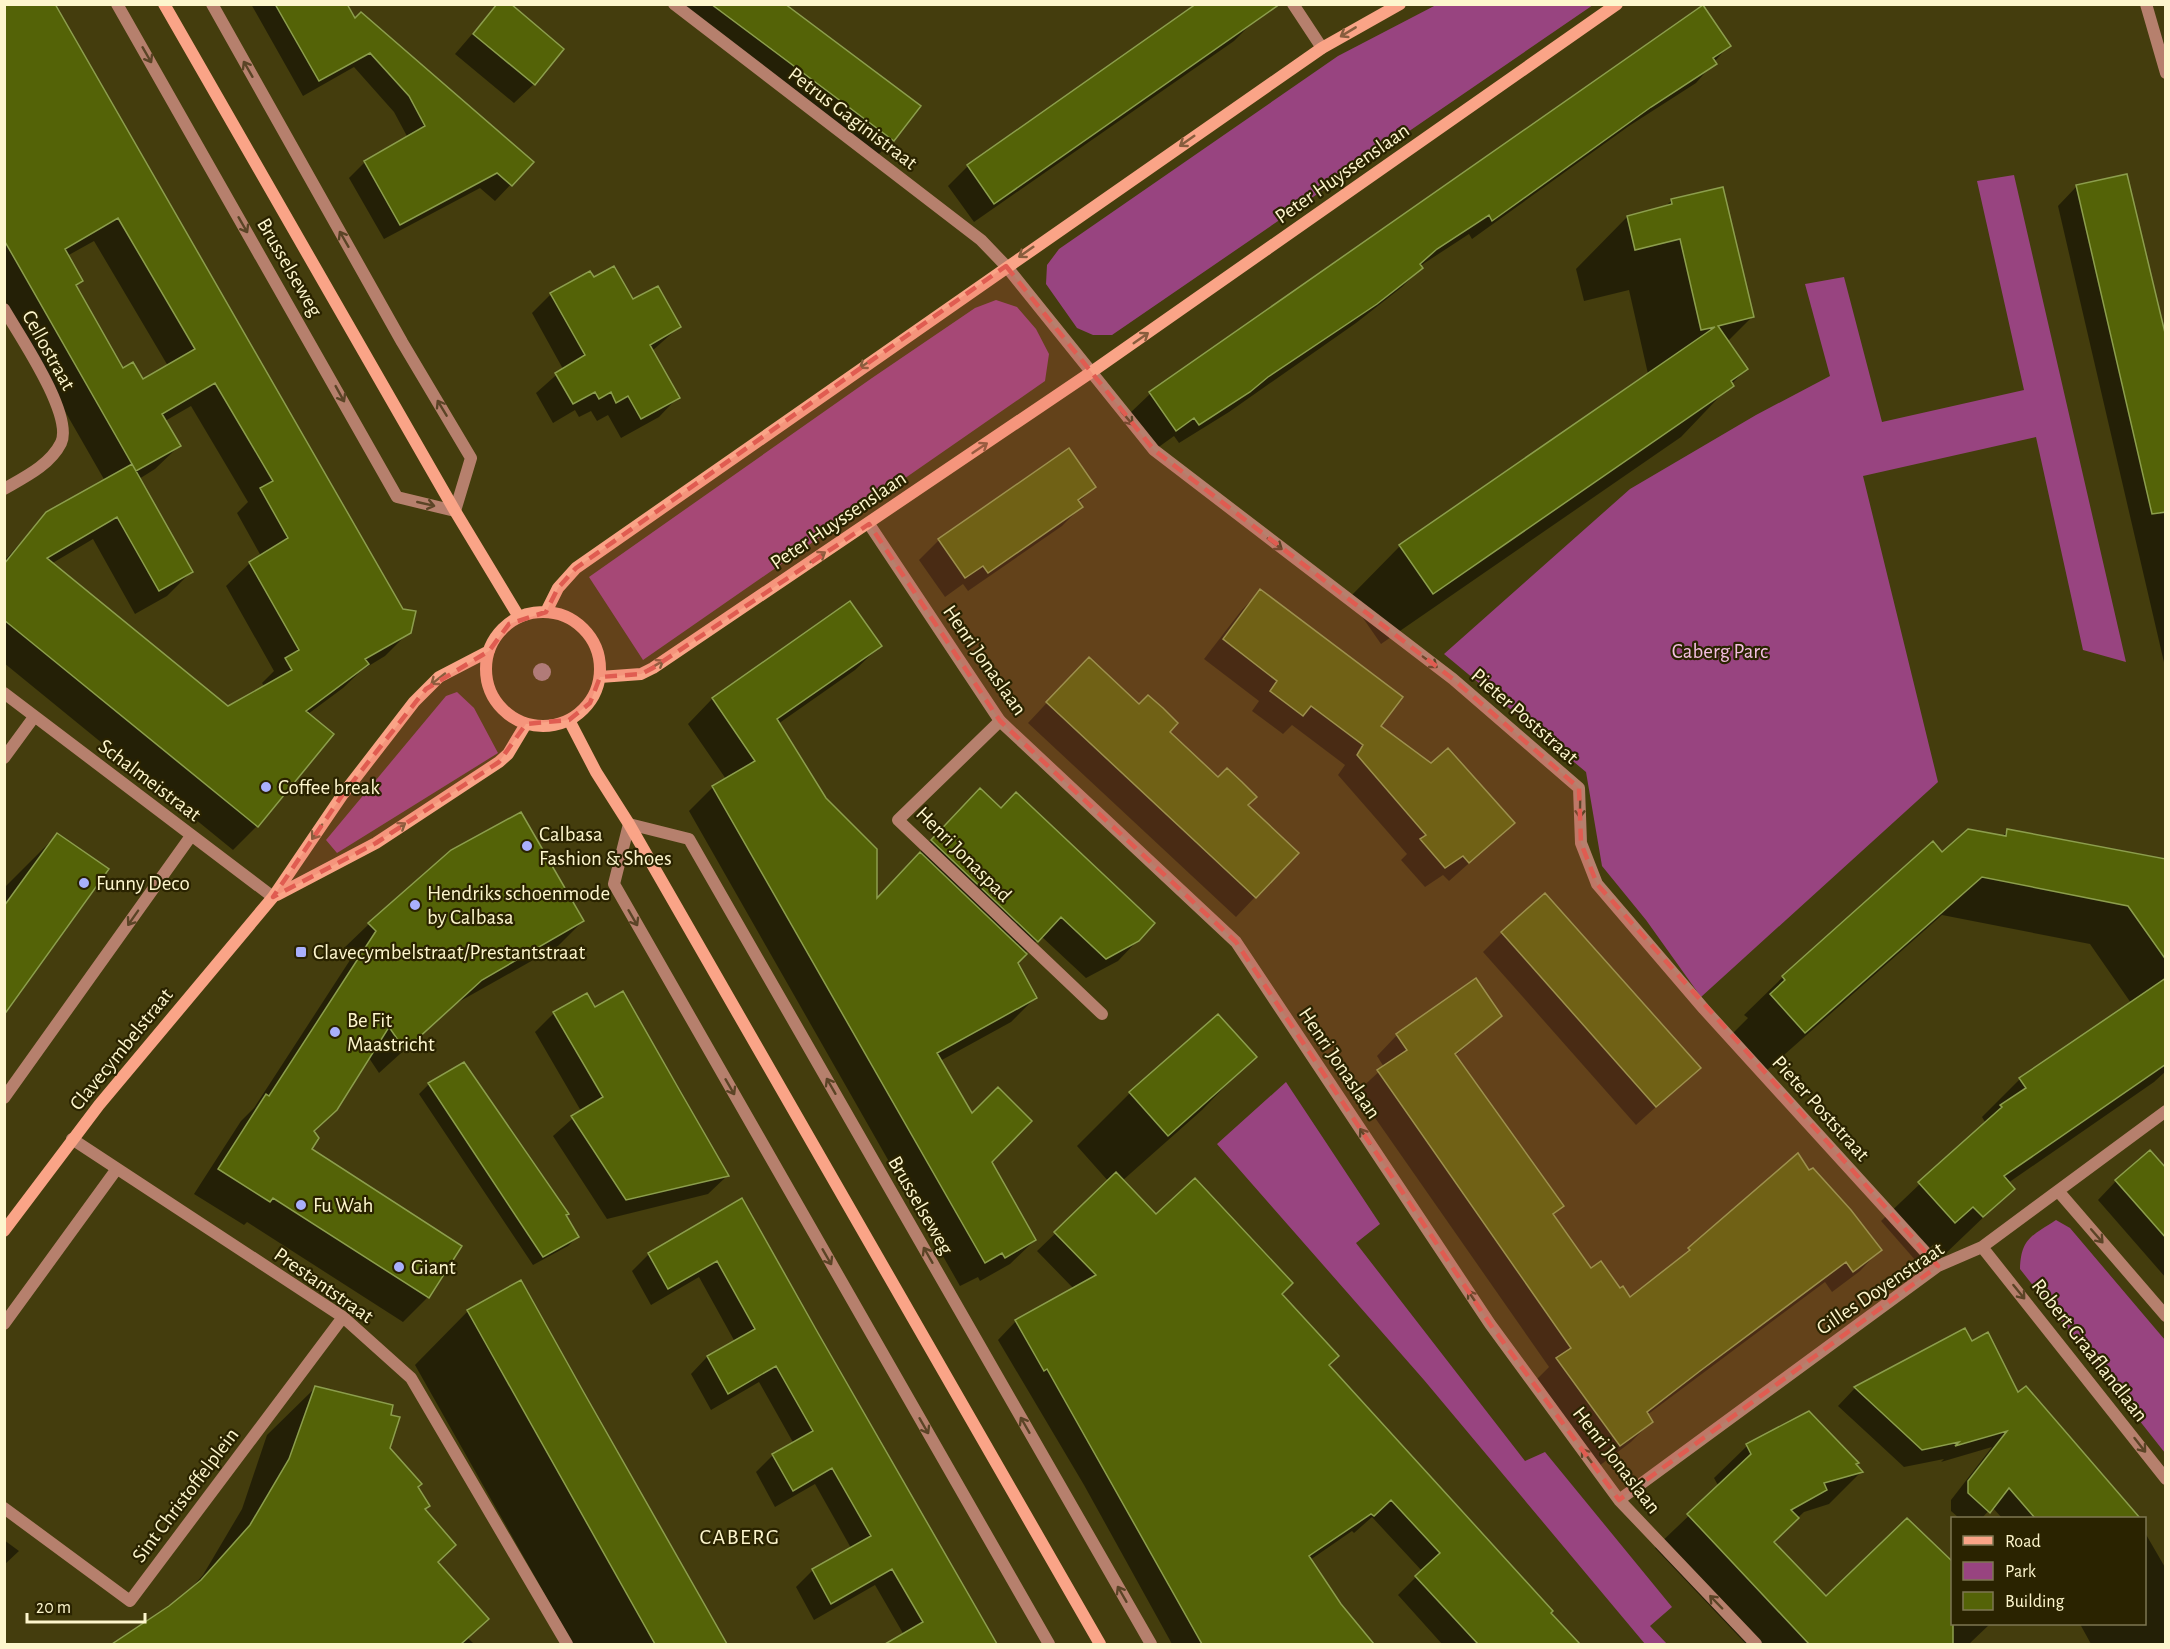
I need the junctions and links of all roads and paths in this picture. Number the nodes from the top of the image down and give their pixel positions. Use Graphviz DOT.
graph roads {
  1 [pos="117,4"];
  2 [pos="164,4"];
  3 [pos="212,4"];
  4 [pos="674,4"];
  5 [pos="1293,4"];
  6 [pos="1400,4"];
  7 [pos="1617,4"];
  8 [pos="2146,4"];
  9 [pos="1322,48"];
  10 [pos="2166,73"];
  11 [pos="1006,266"];
  12 [pos="4,309"];
  13 [pos="1090,373"];
  14 [pos="4,489"];
  15 [pos="455,511"];
  16 [pos="869,524"];
  17 [pos="546,612"];
  18 [pos="519,617"];
  19 [pos="489,651"];
  20 [pos="600,677"];
  21 [pos="4,693"];
  22 [pos="34,717"];
  23 [pos="569,720"];
  24 [pos="1000,721"];
  25 [pos="526,724"];
  26 [pos="4,758"];
  27 [pos="629,824"];
  28 [pos="191,836"];
  29 [pos="273,897"];
  30 [pos="1102,1014"];
  31 [pos="4,1098"];
  32 [pos="2166,1111"];
  33 [pos="72,1139"];
  34 [pos="116,1170"];
  35 [pos="2059,1192"];
  36 [pos="4,1232"];
  37 [pos="1982,1247"];
  38 [pos="1938,1266"];
  39 [pos="2166,1316"];
  40 [pos="343,1317"];
  41 [pos="4,1324"];
  42 [pos="2166,1479"];
  43 [pos="1619,1500"];
  44 [pos="4,1508"];
  45 [pos="567,1644"];
  46 [pos="1049,1644"];
  47 [pos="1100,1644"];
  48 [pos="1151,1644"];
  49 [pos="1756,1644"];
  1 -- 15 [label="street, Brusselseweg, one-way"];
  2 -- 15 [label="street, Brusselseweg"];
  15 -- 3 [label="street, one-way"];
  4 -- 11 [label="street, Petrus Gaginistraat"];
  5 -- 9 [label="street"];
  6 -- 9 [label="street, one-way"];
  13 -- 7 [label="street, Peter Huyssenslaan, one-way"];
  8 -- 10 [label="street"];
  9 -- 11 [label="street, one-way"];
  11 -- 13 [label="street"];
  11 -- 17 [label="street, one-way"];
  12 -- 14 [label="street, Cellostraat"];
  16 -- 13 [label="street, Peter Huyssenslaan, one-way"];
  13 -- 38 [label="street, Pieter Poststraat, one-way"];
  15 -- 18 [label="street, Brusselseweg"];
  20 -- 16 [label="street, Peter Huyssenslaan, one-way"];
  16 -- 24 [label="street, Henri Jonaslaan"];
  17 -- 18 [label="street"];
  17 -- 20 [label="street"];
  18 -- 19 [label="street"];
  19 -- 25 [label="street"];
  19 -- 29 [label="street, Clavecymbelstraat, one-way"];
  20 -- 23 [label="street"];
  21 -- 22 [label="street, Schalmeistraat"];
  22 -- 26 [label="street"];
  22 -- 28 [label="street, Schalmeistraat"];
  23 -- 25 [label="street"];
  23 -- 27 [label="street"];
  24 -- 30 [label="street, Henri Jonaspad"];
  43 -- 24 [label="street, Henri Jonaslaan, one-way"];
  29 -- 25 [label="street, Clavecymbelstraat, one-way"];
  27 -- 46 [label="street, one-way"];
  27 -- 47 [label="street"];
  48 -- 27 [label="street, Brusselseweg, one-way"];
  28 -- 29 [label="street, Schalmeistraat"];
  28 -- 31 [label="street, one-way"];
  29 -- 33 [label="street, Clavecymbelstraat"];
  32 -- 35 [label="street, Gilles Doyenstraat"];
  33 -- 34 [label="street, Prestantstraat"];
  33 -- 36 [label="street, Clavecymbelstraat"];
  34 -- 40 [label="street, Prestantstraat"];
  34 -- 41 [label="street"];
  35 -- 37 [label="street, Gilles Doyenstraat"];
  35 -- 39 [label="street, one-way"];
  37 -- 38 [label="street, Gilles Doyenstraat"];
  37 -- 42 [label="street, Robert Graaflandlaan, one-way"];
  38 -- 43 [label="street, Gilles Doyenstraat"];
  40 -- 44 [label="street, Sint Christoffelplein"];
  40 -- 45 [label="street, Prestantstraat"];
  49 -- 43 [label="street, Henri Jonaslaan, one-way"];
}
